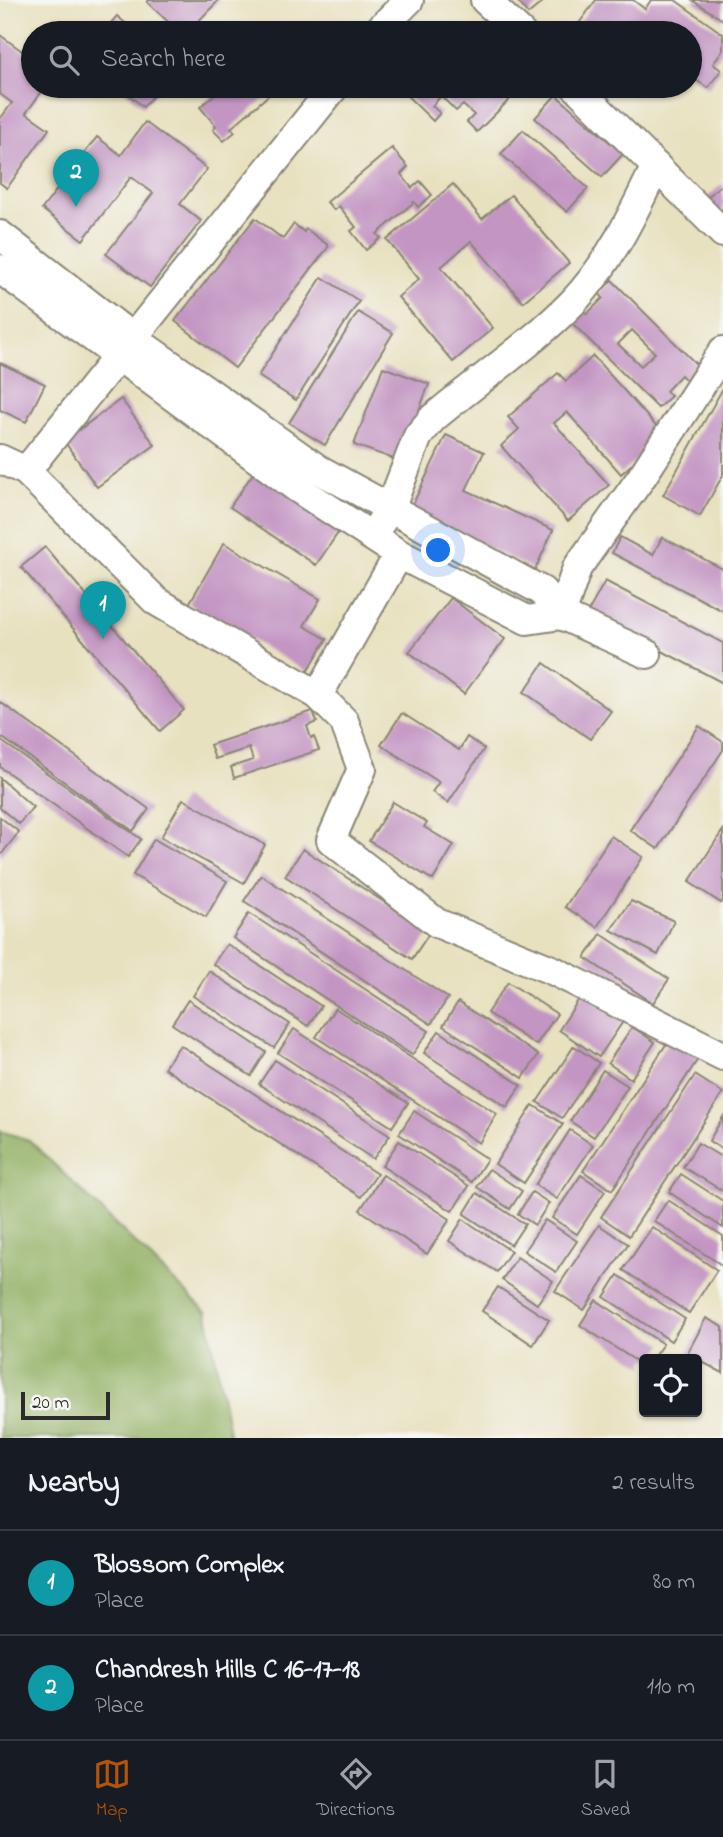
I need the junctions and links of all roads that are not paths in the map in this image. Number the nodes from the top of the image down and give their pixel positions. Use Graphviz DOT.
graph roads {
  1 [pos="409,0"];
  2 [pos="485,0"];
  3 [pos="388,21"];
  4 [pos="509,21"];
  5 [pos="325,98"];
  6 [pos="587,98"];
  7 [pos="656,166"];
  8 [pos="723,233"];
  9 [pos="0,235"];
  10 [pos="0,269"];
  11 [pos="127,348"];
  12 [pos="723,351"];
  13 [pos="0,459"];
  14 [pos="26,471"];
  15 [pos="390,509"];
  16 [pos="373,537"];
  17 [pos="399,554"];
  18 [pos="561,615"];
  19 [pos="647,654"];
  20 [pos="318,695"];
  21 [pos="723,1056"];
  1 -- 3 [label="street"];
  2 -- 4 [label="street"];
  5 -- 11 [label="street"];
  6 -- 7 [label="street"];
  7 -- 8 [label="street"];
  7 -- 15 [label="street"];
  9 -- 11 [label="street"];
  10 -- 11 [label="street"];
  11 -- 14 [label="street"];
  11 -- 15 [label="street"];
  11 -- 16 [label="street"];
  12 -- 18 [label="street"];
  13 -- 14 [label="street"];
  14 -- 20 [label="street"];
  15 -- 16 [label="street"];
  15 -- 18 [label="street"];
  16 -- 17 [label="street"];
  17 -- 18 [label="street"];
  17 -- 20 [label="street"];
  18 -- 19 [label="street"];
  20 -- 21 [label="street"];
}
